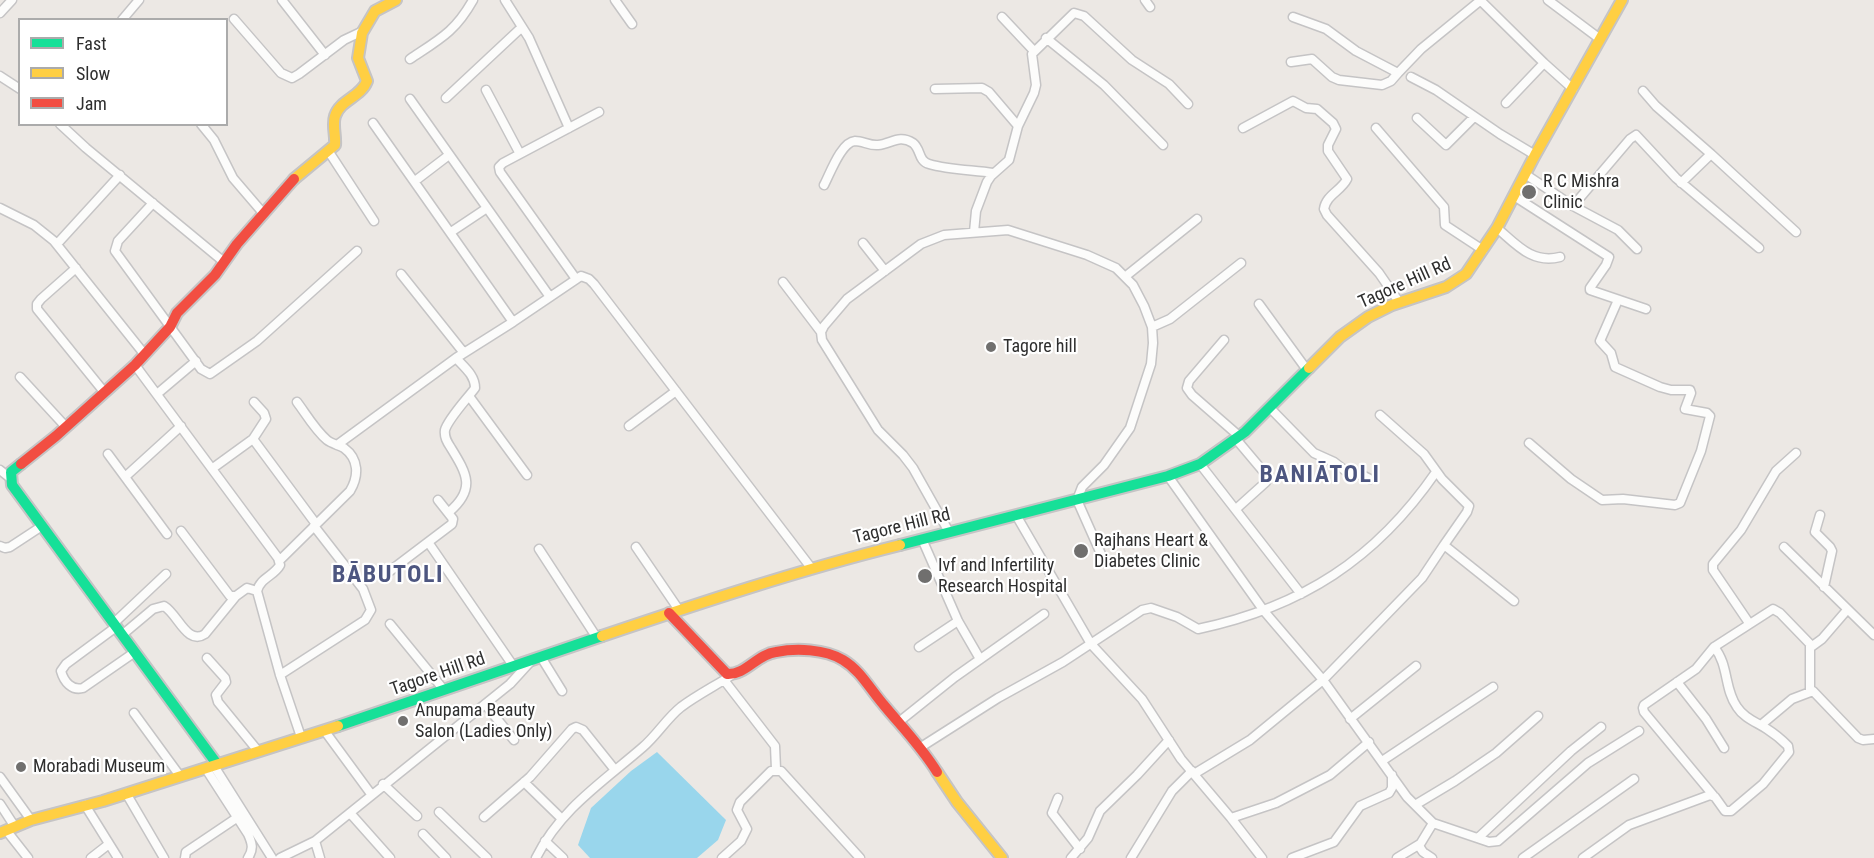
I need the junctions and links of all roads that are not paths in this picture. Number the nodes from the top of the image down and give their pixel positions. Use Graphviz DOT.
graph roads {
  1 [pos="12,0"];
  2 [pos="139,0"];
  3 [pos="282,0"];
  4 [pos="396,0"];
  5 [pos="473,0"];
  6 [pos="505,0"];
  7 [pos="615,0"];
  8 [pos="1481,0"];
  9 [pos="1548,0"];
  10 [pos="1622,0"];
  11 [pos="383,3"];
  12 [pos="0,13"];
  13 [pos="1002,17"];
  14 [pos="1293,17"];
  15 [pos="124,18"];
  16 [pos="234,19"];
  17 [pos="632,24"];
  18 [pos="522,27"];
  19 [pos="363,32"];
  20 [pos="1046,38"];
  21 [pos="1600,39"];
  22 [pos="1034,51"];
  23 [pos="325,55"];
  24 [pos="410,59"];
  25 [pos="1291,62"];
  26 [pos="1544,63"];
  27 [pos="1398,73"];
  28 [pos="0,76"];
  29 [pos="1411,77"];
  30 [pos="18,87"];
  31 [pos="935,89"];
  32 [pos="1573,89"];
  33 [pos="486,90"];
  34 [pos="1643,91"];
  35 [pos="446,98"];
  36 [pos="410,99"];
  37 [pos="1506,103"];
  38 [pos="1188,104"];
  39 [pos="598,112"];
  40 [pos="1474,117"];
  41 [pos="1417,118"];
  42 [pos="373,123"];
  43 [pos="62,126"];
  44 [pos="203,126"];
  45 [pos="1018,126"];
  46 [pos="569,128"];
  47 [pos="1244,128"];
  48 [pos="1376,128"];
  49 [pos="1163,145"];
  50 [pos="329,152"];
  51 [pos="520,154"];
  52 [pos="1711,154"];
  53 [pos="449,155"];
  54 [pos="1535,155"];
  55 [pos="993,173"];
  56 [pos="1525,174"];
  57 [pos="120,175"];
  58 [pos="415,181"];
  59 [pos="1681,183"];
  60 [pos="824,185"];
  61 [pos="1514,196"];
  62 [pos="153,203"];
  63 [pos="1573,206"];
  64 [pos="0,208"];
  65 [pos="487,208"];
  66 [pos="262,213"];
  67 [pos="1197,219"];
  68 [pos="374,221"];
  69 [pos="1497,228"];
  70 [pos="451,232"];
  71 [pos="974,232"];
  72 [pos="1796,232"];
  73 [pos="863,243"];
  74 [pos="57,244"];
  75 [pos="1759,248"];
  76 [pos="1637,249"];
  77 [pos="1483,250"];
  78 [pos="357,251"];
  79 [pos="1560,257"];
  80 [pos="224,262"];
  81 [pos="1241,263"];
  82 [pos="76,268"];
  83 [pos="885,271"];
  84 [pos="401,274"];
  85 [pos="1126,276"];
  86 [pos="576,279"];
  87 [pos="783,282"];
  88 [pos="550,297"];
  89 [pos="1618,300"];
  90 [pos="1399,302"];
  91 [pos="1259,304"];
  92 [pos="1646,309"];
  93 [pos="513,322"];
  94 [pos="170,327"];
  95 [pos="1152,327"];
  96 [pos="821,333"];
  97 [pos="1224,340"];
  98 [pos="145,355"];
  99 [pos="460,356"];
  100 [pos="196,361"];
  101 [pos="135,365"];
  102 [pos="1306,370"];
  103 [pos="20,377"];
  104 [pos="676,391"];
  105 [pos="105,393"];
  106 [pos="157,394"];
  107 [pos="469,396"];
  108 [pos="254,402"];
  109 [pos="297,402"];
  110 [pos="1270,408"];
  111 [pos="1380,415"];
  112 [pos="181,426"];
  113 [pos="629,426"];
  114 [pos="66,427"];
  115 [pos="1238,437"];
  116 [pos="253,439"];
  117 [pos="1529,444"];
  118 [pos="337,445"];
  119 [pos="108,453"];
  120 [pos="1796,453"];
  121 [pos="1200,464"];
  122 [pos="213,468"];
  123 [pos="0,470"];
  124 [pos="1436,472"];
  125 [pos="527,475"];
  126 [pos="1168,476"];
  127 [pos="125,477"];
  128 [pos="10,478"];
  129 [pos="1370,479"];
  130 [pos="438,500"];
  131 [pos="1077,500"];
  132 [pos="1236,509"];
  133 [pos="449,512"];
  134 [pos="1016,515"];
  135 [pos="1820,515"];
  136 [pos="315,525"];
  137 [pos="42,526"];
  138 [pos="181,531"];
  139 [pos="949,532"];
  140 [pos="167,534"];
  141 [pos="922,539"];
  142 [pos="428,542"];
  143 [pos="1444,545"];
  144 [pos="0,546"];
  145 [pos="636,547"];
  146 [pos="1784,547"];
  147 [pos="539,549"];
  148 [pos="279,561"];
  149 [pos="1105,563"];
  150 [pos="812,569"];
  151 [pos="166,574"];
  152 [pos="386,574"];
  153 [pos="1824,587"];
  154 [pos="257,591"];
  155 [pos="1301,594"];
  156 [pos="236,596"];
  157 [pos="1515,601"];
  158 [pos="1264,610"];
  159 [pos="1846,610"];
  160 [pos="674,611"];
  161 [pos="1044,614"];
  162 [pos="958,621"];
  163 [pos="1749,623"];
  164 [pos="390,624"];
  165 [pos="118,628"];
  166 [pos="1874,635"];
  167 [pos="597,638"];
  168 [pos="1091,644"];
  169 [pos="919,647"];
  170 [pos="1714,647"];
  171 [pos="1810,647"];
  172 [pos="135,652"];
  173 [pos="207,658"];
  174 [pos="536,659"];
  175 [pos="980,659"];
  176 [pos="1416,666"];
  177 [pos="514,667"];
  178 [pos="280,675"];
  179 [pos="728,678"];
  180 [pos="1323,680"];
  181 [pos="1677,682"];
  182 [pos="1493,687"];
  183 [pos="444,690"];
  184 [pos="562,691"];
  185 [pos="1810,691"];
  186 [pos="485,704"];
  187 [pos="134,713"];
  188 [pos="1538,716"];
  189 [pos="1350,719"];
  190 [pos="900,721"];
  191 [pos="1761,725"];
  192 [pos="1601,727"];
  193 [pos="324,730"];
  194 [pos="1639,731"];
  195 [pos="301,737"];
  196 [pos="1874,739"];
  197 [pos="514,740"];
  198 [pos="1168,740"];
  199 [pos="1369,742"];
  200 [pos="921,747"];
  201 [pos="1724,748"];
  202 [pos="258,751"];
  203 [pos="1382,761"];
  204 [pos="213,766"];
  205 [pos="776,769"];
  206 [pos="615,770"];
  207 [pos="1193,772"];
  208 [pos="1392,775"];
  209 [pos="180,776"];
  210 [pos="0,777"];
  211 [pos="1634,779"];
  212 [pos="524,782"];
  213 [pos="384,784"];
  214 [pos="126,793"];
  215 [pos="371,795"];
  216 [pos="1713,795"];
  217 [pos="1058,798"];
  218 [pos="0,804"];
  219 [pos="85,806"];
  220 [pos="1415,806"];
  221 [pos="440,812"];
  222 [pos="350,813"];
  223 [pos="417,816"];
  224 [pos="484,817"];
  225 [pos="238,818"];
  226 [pos="1231,818"];
  227 [pos="562,819"];
  228 [pos="31,820"];
  229 [pos="1433,823"];
  230 [pos="7,830"];
  231 [pos="423,834"];
  232 [pos="1478,838"];
  233 [pos="315,841"];
  234 [pos="545,841"];
  235 [pos="109,844"];
  236 [pos="1420,844"];
  237 [pos="1080,849"];
  238 [pos="1535,854"];
  239 [pos="28,858"];
  240 [pos="91,858"];
  241 [pos="118,858"];
  242 [pos="164,858"];
  243 [pos="185,858"];
  244 [pos="248,858"];
  245 [pos="272,858"];
  246 [pos="280,858"];
  247 [pos="320,858"];
  248 [pos="390,858"];
  249 [pos="446,858"];
  250 [pos="487,858"];
  251 [pos="536,858"];
  252 [pos="563,858"];
  253 [pos="722,858"];
  254 [pos="860,858"];
  255 [pos="1002,858"];
  256 [pos="1071,858"];
  257 [pos="1131,858"];
  258 [pos="1262,858"];
  259 [pos="1292,858"];
  260 [pos="1397,858"];
  261 [pos="1432,858"];
  262 [pos="1523,858"];
  263 [pos="1583,858"];
  1 -- 12 [label="street"];
  2 -- 15 [label="street"];
  3 -- 23 [label="street"];
  4 -- 11 [label="main road"];
  5 -- 24 [label="street"];
  6 -- 18 [label="street"];
  7 -- 17 [label="street"];
  8 -- 26 [label="street"];
  8 -- 27 [label="street"];
  9 -- 21 [label="street"];
  10 -- 21 [label="main road, Tagore Hill Rd"];
  11 -- 19 [label="main road"];
  13 -- 22 [label="street"];
  14 -- 27 [label="street"];
  16 -- 23 [label="street"];
  18 -- 35 [label="street"];
  18 -- 46 [label="street"];
  19 -- 23 [label="street"];
  19 -- 50 [label="main road"];
  20 -- 22 [label="street"];
  20 -- 38 [label="street"];
  20 -- 49 [label="street"];
  21 -- 32 [label="main road, Tagore Hill Rd"];
  22 -- 45 [label="street"];
  25 -- 27 [label="street"];
  26 -- 32 [label="street"];
  26 -- 37 [label="street"];
  28 -- 30 [label="street"];
  29 -- 40 [label="street"];
  31 -- 45 [label="street"];
  32 -- 54 [label="main road, Tagore Hill Rd"];
  33 -- 51 [label="street"];
  34 -- 52 [label="street"];
  36 -- 53 [label="street"];
  39 -- 46 [label="street"];
  40 -- 41 [label="street"];
  40 -- 54 [label="street"];
  42 -- 58 [label="street"];
  43 -- 57 [label="street"];
  44 -- 66 [label="street"];
  45 -- 55 [label="street"];
  46 -- 51 [label="street"];
  47 -- 90 [label="street"];
  48 -- 77 [label="street"];
  50 -- 66 [label="main road"];
  50 -- 68 [label="street"];
  51 -- 86 [label="street"];
  52 -- 59 [label="street"];
  52 -- 72 [label="street"];
  53 -- 58 [label="street"];
  53 -- 65 [label="street"];
  54 -- 56 [label="main road, Tagore Hill Rd"];
  55 -- 60 [label="street"];
  55 -- 71 [label="street"];
  56 -- 61 [label="main road, Tagore Hill Rd"];
  56 -- 63 [label="street"];
  57 -- 62 [label="street"];
  57 -- 74 [label="street"];
  58 -- 70 [label="street"];
  59 -- 63 [label="street"];
  59 -- 75 [label="street"];
  61 -- 69 [label="main road, Tagore Hill Rd"];
  61 -- 89 [label="street"];
  62 -- 80 [label="street"];
  62 -- 94 [label="street"];
  63 -- 76 [label="street"];
  64 -- 74 [label="street"];
  65 -- 70 [label="street"];
  65 -- 88 [label="street"];
  66 -- 80 [label="main road"];
  67 -- 85 [label="street"];
  69 -- 77 [label="main road, Tagore Hill Rd"];
  69 -- 79 [label="street"];
  70 -- 93 [label="street"];
  71 -- 83 [label="street"];
  71 -- 85 [label="street"];
  73 -- 83 [label="street"];
  74 -- 82 [label="street"];
  77 -- 90 [label="main road, Tagore Hill Rd"];
  78 -- 100 [label="street"];
  80 -- 94 [label="main road"];
  81 -- 95 [label="street"];
  82 -- 98 [label="street"];
  82 -- 105 [label="street"];
  83 -- 96 [label="street"];
  84 -- 99 [label="street"];
  85 -- 95 [label="street"];
  86 -- 88 [label="street"];
  86 -- 104 [label="street"];
  87 -- 96 [label="street"];
  88 -- 93 [label="street"];
  89 -- 92 [label="street"];
  89 -- 117 [label="street"];
  90 -- 102 [label="main road, Tagore Hill Rd"];
  91 -- 102 [label="street"];
  93 -- 99 [label="street"];
  94 -- 98 [label="main road"];
  94 -- 100 [label="street"];
  95 -- 131 [label="street"];
  96 -- 139 [label="street"];
  97 -- 115 [label="street"];
  98 -- 101 [label="main road"];
  99 -- 107 [label="street"];
  99 -- 118 [label="street"];
  100 -- 106 [label="street"];
  101 -- 105 [label="main road"];
  101 -- 106 [label="street"];
  102 -- 110 [label="main road, Tagore Hill Rd"];
  103 -- 114 [label="street"];
  104 -- 113 [label="street"];
  104 -- 150 [label="street"];
  105 -- 114 [label="main road"];
  106 -- 112 [label="street"];
  107 -- 125 [label="street"];
  107 -- 133 [label="street"];
  108 -- 116 [label="street"];
  109 -- 118 [label="street"];
  110 -- 115 [label="main road, Tagore Hill Rd"];
  110 -- 129 [label="street"];
  111 -- 124 [label="street"];
  112 -- 122 [label="street"];
  112 -- 127 [label="street"];
  114 -- 128 [label="main road"];
  115 -- 121 [label="main road, Tagore Hill Rd"];
  115 -- 132 [label="street"];
  116 -- 122 [label="street"];
  116 -- 136 [label="street"];
  118 -- 136 [label="street"];
  119 -- 127 [label="street"];
  120 -- 163 [label="street"];
  121 -- 126 [label="main road, Tagore Hill Rd"];
  121 -- 132 [label="street"];
  122 -- 148 [label="street"];
  123 -- 128 [label="street"];
  124 -- 143 [label="street"];
  124 -- 155 [label="street"];
  126 -- 131 [label="main road, Tagore Hill Rd"];
  126 -- 158 [label="street"];
  127 -- 140 [label="street"];
  128 -- 137 [label="main road"];
  130 -- 133 [label="street"];
  131 -- 134 [label="main road, Tagore Hill Rd"];
  131 -- 149 [label="street"];
  132 -- 155 [label="street"];
  133 -- 142 [label="street"];
  134 -- 139 [label="main road, Tagore Hill Rd"];
  134 -- 168 [label="street"];
  135 -- 153 [label="street"];
  136 -- 148 [label="street"];
  136 -- 178 [label="street"];
  137 -- 144 [label="street"];
  137 -- 165 [label="main road"];
  138 -- 156 [label="street"];
  139 -- 141 [label="main road, Tagore Hill Rd"];
  141 -- 150 [label="main road, Tagore Hill Rd"];
  141 -- 162 [label="street"];
  142 -- 152 [label="street"];
  142 -- 177 [label="street"];
  143 -- 157 [label="street"];
  143 -- 180 [label="street"];
  145 -- 160 [label="street"];
  146 -- 153 [label="street"];
  147 -- 167 [label="street"];
  148 -- 154 [label="street"];
  150 -- 160 [label="main road, Tagore Hill Rd"];
  151 -- 165 [label="street"];
  153 -- 159 [label="street"];
  154 -- 156 [label="street"];
  154 -- 178 [label="street"];
  155 -- 158 [label="street"];
  156 -- 165 [label="street"];
  158 -- 168 [label="street"];
  158 -- 180 [label="street"];
  159 -- 166 [label="street"];
  159 -- 171 [label="street"];
  160 -- 167 [label="main road, Tagore Hill Rd"];
  160 -- 179 [label="main road"];
  161 -- 175 [label="street"];
  162 -- 169 [label="street"];
  162 -- 175 [label="street"];
  163 -- 170 [label="street"];
  163 -- 171 [label="street"];
  164 -- 183 [label="street"];
  165 -- 172 [label="main road"];
  165 -- 172 [label="street"];
  167 -- 174 [label="main road, Tagore Hill Rd"];
  168 -- 198 [label="street"];
  168 -- 200 [label="street"];
  170 -- 181 [label="street"];
  170 -- 191 [label="street"];
  171 -- 185 [label="street"];
  172 -- 204 [label="main road"];
  173 -- 202 [label="street"];
  174 -- 177 [label="main road, Tagore Hill Rd"];
  174 -- 184 [label="street"];
  174 -- 186 [label="street"];
  175 -- 190 [label="street"];
  176 -- 189 [label="street"];
  177 -- 183 [label="main road, Tagore Hill Rd"];
  178 -- 195 [label="street"];
  179 -- 190 [label="main road"];
  179 -- 205 [label="street"];
  179 -- 206 [label="street"];
  180 -- 189 [label="street"];
  180 -- 207 [label="street"];
  181 -- 201 [label="street"];
  181 -- 216 [label="street"];
  182 -- 203 [label="street"];
  183 -- 193 [label="main road, Tagore Hill Rd"];
  185 -- 191 [label="street"];
  185 -- 196 [label="street"];
  186 -- 197 [label="street"];
  186 -- 213 [label="street"];
  187 -- 209 [label="street"];
  188 -- 220 [label="street"];
  189 -- 199 [label="street"];
  190 -- 200 [label="main road"];
  191 -- 216 [label="street"];
  192 -- 232 [label="street"];
  193 -- 195 [label="main road, Tagore Hill Rd"];
  193 -- 215 [label="street"];
  194 -- 232 [label="street"];
  195 -- 202 [label="main road, Tagore Hill Rd"];
  198 -- 207 [label="street"];
  198 -- 237 [label="street"];
  199 -- 203 [label="street"];
  199 -- 226 [label="street"];
  200 -- 255 [label="main road"];
  202 -- 204 [label="main road, Tagore Hill Rd"];
  203 -- 208 [label="street"];
  204 -- 209 [label="main road, Tagore Hill Rd"];
  204 -- 225 [label="street"];
  204 -- 245 [label="street"];
  205 -- 253 [label="street"];
  205 -- 254 [label="street"];
  206 -- 212 [label="street"];
  206 -- 227 [label="street"];
  207 -- 226 [label="street"];
  207 -- 257 [label="street"];
  208 -- 220 [label="street"];
  208 -- 259 [label="street"];
  209 -- 214 [label="main road, Tagore Hill Rd"];
  210 -- 228 [label="street"];
  211 -- 238 [label="street"];
  212 -- 224 [label="street"];
  212 -- 227 [label="street"];
  213 -- 215 [label="street"];
  213 -- 223 [label="street"];
  214 -- 219 [label="main road, Tagore Hill Rd"];
  214 -- 242 [label="street"];
  215 -- 222 [label="street"];
  216 -- 263 [label="street"];
  217 -- 237 [label="street"];
  218 -- 230 [label="street"];
  219 -- 228 [label="main road, Tagore Hill Rd"];
  219 -- 235 [label="street"];
  220 -- 229 [label="street"];
  221 -- 250 [label="street"];
  222 -- 233 [label="street"];
  222 -- 248 [label="street"];
  225 -- 243 [label="street"];
  225 -- 244 [label="street"];
  226 -- 258 [label="street"];
  227 -- 234 [label="street"];
  228 -- 230 [label="main road, Tagore Hill Rd"];
  229 -- 232 [label="street"];
  229 -- 236 [label="street"];
  230 -- 239 [label="street"];
  231 -- 249 [label="street"];
  233 -- 246 [label="street"];
  233 -- 247 [label="street"];
  234 -- 251 [label="street"];
  234 -- 252 [label="street"];
  235 -- 240 [label="street"];
  235 -- 241 [label="street"];
  236 -- 260 [label="street"];
  236 -- 261 [label="street"];
  237 -- 256 [label="street"];
  238 -- 262 [label="street"];
}
